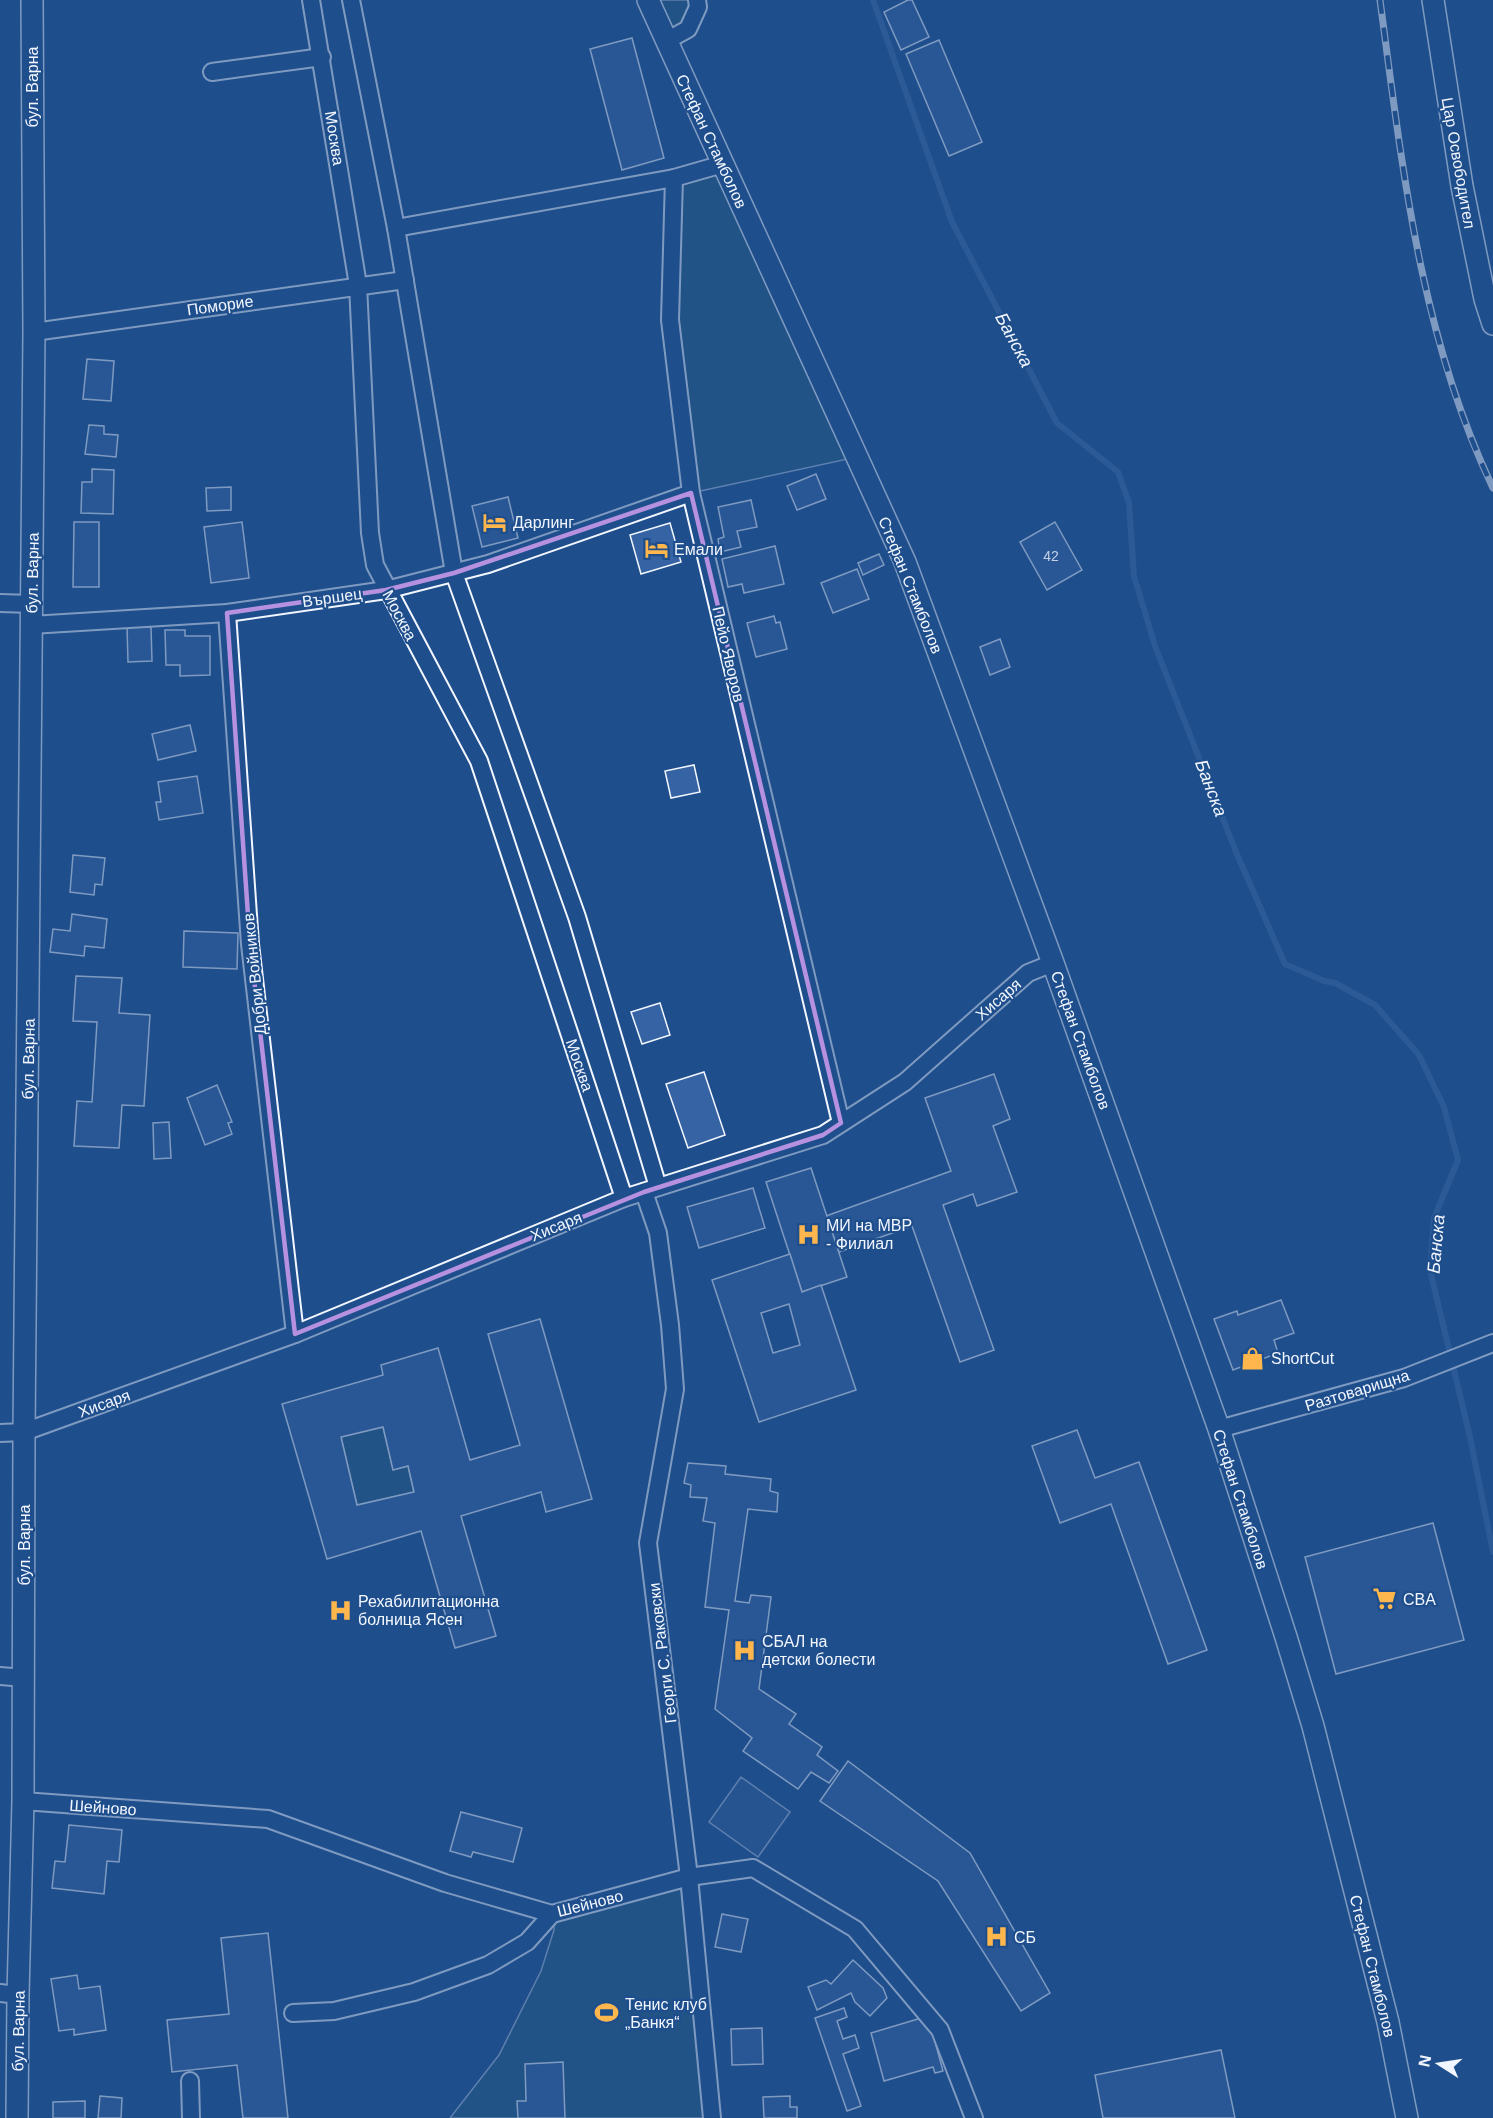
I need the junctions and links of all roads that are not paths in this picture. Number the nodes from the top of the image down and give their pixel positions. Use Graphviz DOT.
graph roads {
  1 [pos="32,0"];
  2 [pos="311,0"];
  3 [pos="351,0"];
  4 [pos="648,0"];
  5 [pos="697,0"];
  6 [pos="1432,0"];
  7 [pos="666,41"];
  8 [pos="322,57"];
  9 [pos="212,72"];
  10 [pos="723,164"];
  11 [pos="674,178"];
  12 [pos="396,228"];
  13 [pos="405,280"];
  14 [pos="358,285"];
  15 [pos="1493,324"];
  16 [pos="34,332"];
  17 [pos="691,493"];
  18 [pos="454,573"];
  19 [pos="386,590"];
  20 [pos="0,603"];
  21 [pos="227,613"];
  22 [pos="32,615"];
  23 [pos="1053,963"];
  24 [pos="841,1123"];
  25 [pos="651,1190"];
  26 [pos="624,1198"];
  27 [pos="295,1334"];
  28 [pos="1489,1345"];
  29 [pos="1219,1429"];
  30 [pos="24,1432"];
  31 [pos="0,1434"];
  32 [pos="0,1676"];
  33 [pos="24,1678"];
  34 [pos="23,1801"];
  35 [pos="689,1877"];
  36 [pos="552,1914"];
  37 [pos="9,1994"];
  38 [pos="293,2013"];
  39 [pos="190,2081"];
  40 [pos="17,2118"];
  41 [pos="191,2118"];
  42 [pos="712,2118"];
  43 [pos="974,2118"];
  44 [pos="1407,2118"];
  1 -- 16 [label="street, бул. Варна"];
  2 -- 8 [label="street, Москва"];
  3 -- 12 [label="street"];
  4 -- 7 [label="street, Стефан Стамболов"];
  5 -- 7 [label="street"];
  6 -- 15 [label="street, Цар Освободител"];
  7 -- 10 [label="street, Стефан Стамболов"];
  8 -- 9 [label="street"];
  8 -- 14 [label="street, Москва"];
  10 -- 11 [label="street"];
  10 -- 23 [label="street, Стефан Стамболов"];
  11 -- 12 [label="street"];
  11 -- 17 [label="street, Пейо Яворов"];
  12 -- 13 [label="street"];
  13 -- 14 [label="street, Поморие"];
  13 -- 18 [label="street"];
  14 -- 16 [label="street, Поморие"];
  14 -- 19 [label="street, Москва"];
  16 -- 22 [label="street, бул. Варна"];
  17 -- 18 [label="street, Вършец"];
  17 -- 24 [label="street, Пейо Яворов"];
  18 -- 19 [label="street, Вършец"];
  18 -- 25 [label="street"];
  19 -- 21 [label="street, Вършец"];
  19 -- 26 [label="street, Москва"];
  20 -- 22 [label="street, Вършец"];
  21 -- 22 [label="street, Вършец"];
  21 -- 27 [label="street, Добри Войников"];
  22 -- 30 [label="street, бул. Варна"];
  23 -- 24 [label="street, Хисаря"];
  23 -- 29 [label="street, Стефан Стамболов"];
  24 -- 25 [label="street, Хисаря"];
  25 -- 26 [label="street, Хисаря"];
  25 -- 35 [label="street, Георги С. Раковски"];
  26 -- 27 [label="street, Хисаря"];
  27 -- 30 [label="street, Хисаря"];
  28 -- 29 [label="street, Разтоварищна"];
  29 -- 44 [label="street, Стефан Стамболов"];
  30 -- 31 [label="street, Хисаря"];
  30 -- 33 [label="street, бул. Варна"];
  32 -- 33 [label="street"];
  33 -- 34 [label="street, бул. Варна"];
  34 -- 36 [label="street, Шейново"];
  34 -- 37 [label="street, бул. Варна"];
  35 -- 36 [label="street, Шейново"];
  35 -- 42 [label="street, Георги С. Раковски"];
  35 -- 43 [label="street, Шейново"];
  36 -- 38 [label="street"];
  37 -- 40 [label="street, бул. Варна"];
  39 -- 41 [label="street"];
}
